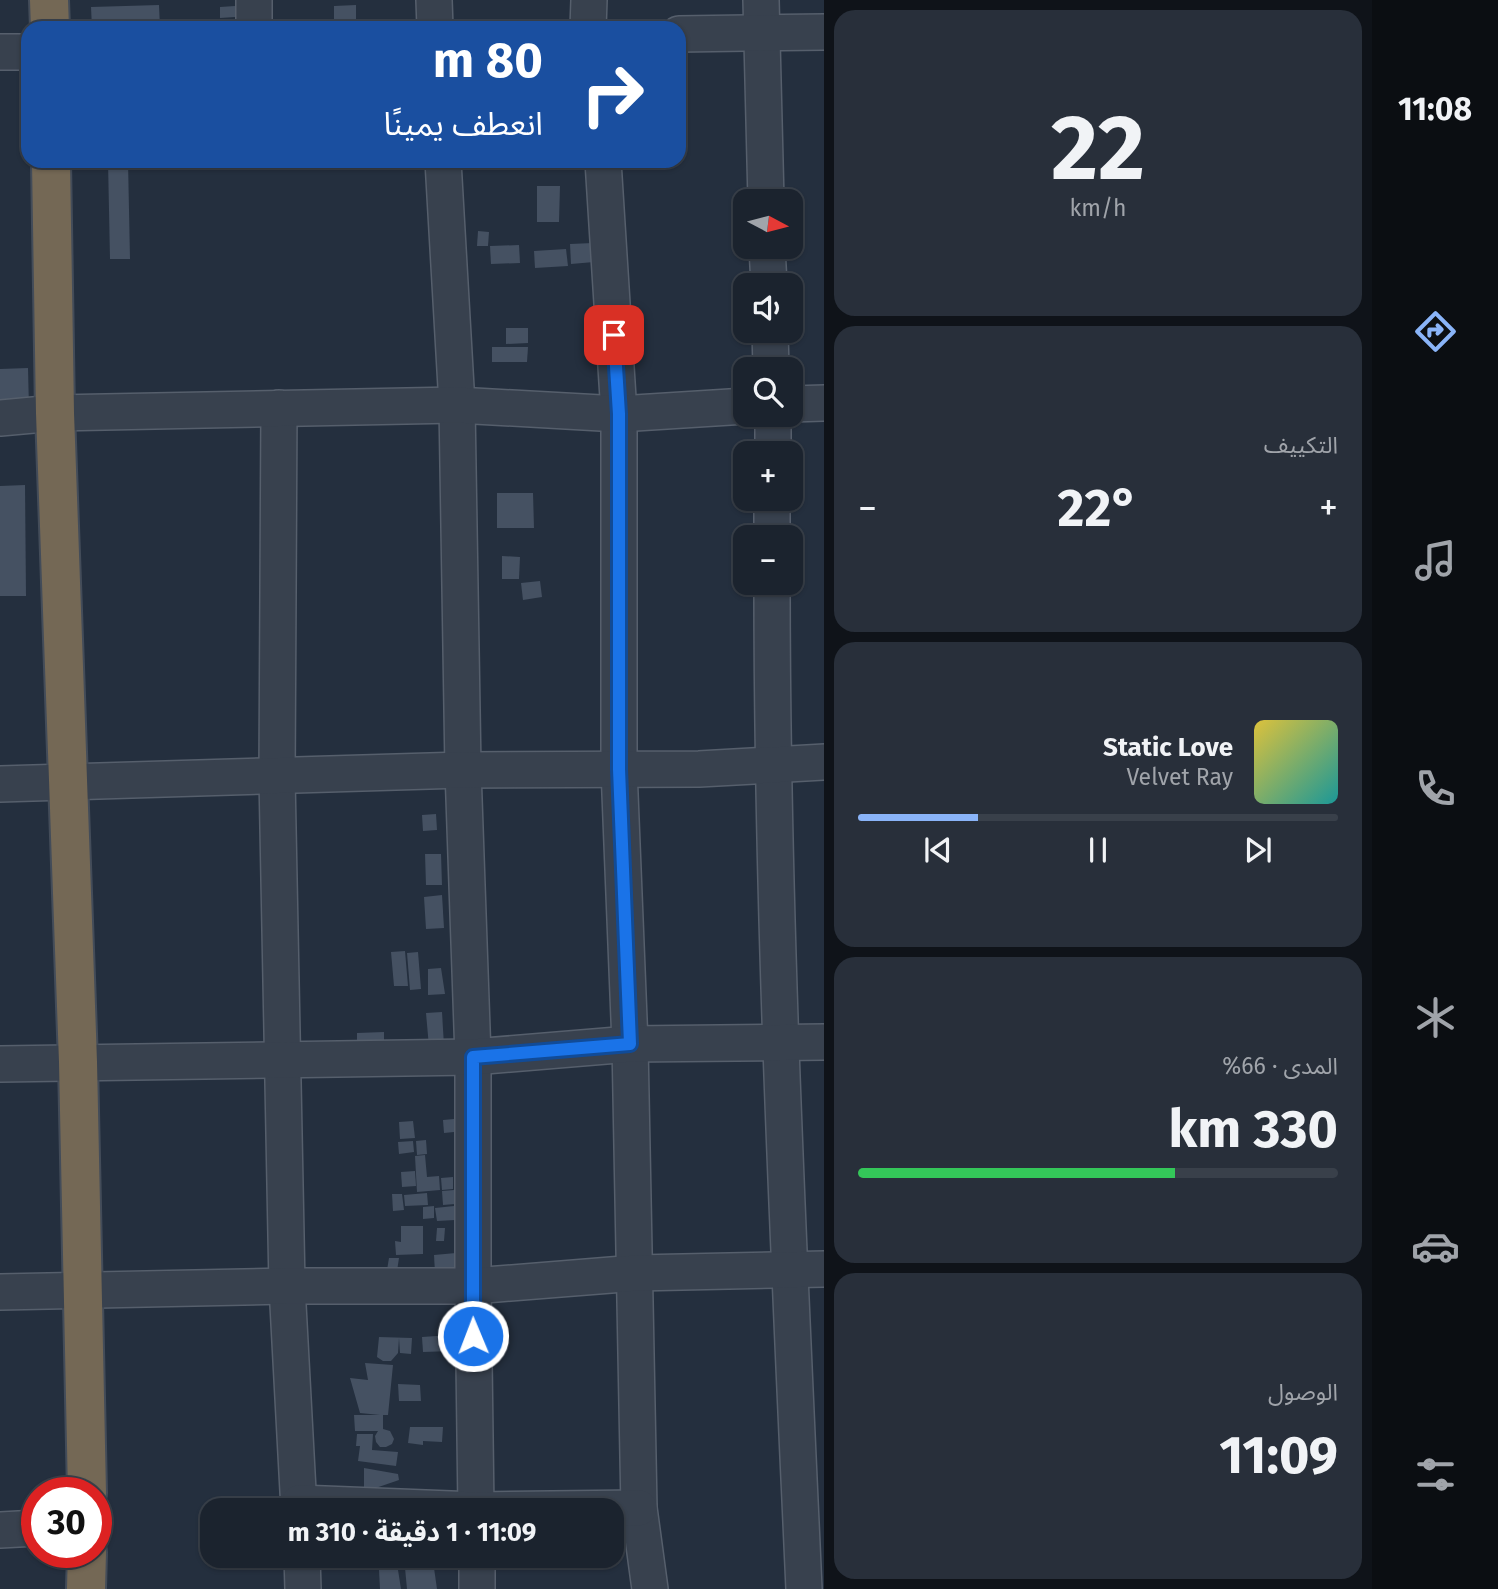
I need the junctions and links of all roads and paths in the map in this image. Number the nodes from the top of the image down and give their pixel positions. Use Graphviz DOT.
graph roads {
  1 [pos="49,0"];
  2 [pos="254,0"];
  3 [pos="434,0"];
  4 [pos="589,0"];
  5 [pos="761,17"];
  6 [pos="50,21"];
  7 [pos="254,21"];
  8 [pos="435,21"];
  9 [pos="588,21"];
  10 [pos="824,32"];
  11 [pos="686,33"];
  12 [pos="0,52"];
  13 [pos="21,52"];
  14 [pos="51,168"];
  15 [pos="443,168"];
  16 [pos="603,168"];
  17 [pos="766,189"];
  18 [pos="824,403"];
  19 [pos="803,404"];
  20 [pos="457,405"];
  21 [pos="733,407"];
  22 [pos="279,408"];
  23 [pos="55,413"];
  24 [pos="619,414"];
  25 [pos="0,418"];
  26 [pos="772,595"];
  27 [pos="824,762"];
  28 [pos="772,765"];
  29 [pos="619,769"];
  30 [pos="463,770"];
  31 [pos="276,777"];
  32 [pos="69,781"];
  33 [pos="0,784"];
  34 [pos="779,1042"];
  35 [pos="824,1042"];
  36 [pos="630,1044"];
  37 [pos="473,1057"];
  38 [pos="283,1060"];
  39 [pos="78,1062"];
  40 [pos="0,1064"];
  41 [pos="824,1269"];
  42 [pos="790,1270"];
  43 [pos="636,1273"];
  44 [pos="287,1286"];
  45 [pos="472,1286"];
  46 [pos="83,1289"];
  47 [pos="0,1292"];
  48 [pos="87,1477"];
  49 [pos="299,1498"];
  50 [pos="476,1498"];
  51 [pos="624,1508"];
  52 [pos="639,1508"];
  53 [pos="21,1529"];
  54 [pos="0,1530"];
  55 [pos="87,1568"];
  56 [pos="302,1568"];
  57 [pos="477,1568"];
  58 [pos="86,1589"];
  59 [pos="303,1589"];
  60 [pos="477,1589"];
  61 [pos="650,1589"];
  62 [pos="804,1589"];
  1 -- 6 [label="highway"];
  2 -- 7 [label="street"];
  3 -- 8 [label="street"];
  4 -- 9 [label="street"];
  5 -- 10 [label="street"];
  5 -- 11 [label="street"];
  5 -- 17 [label="street"];
  12 -- 13 [label="street"];
  14 -- 23 [label="highway"];
  15 -- 20 [label="street"];
  16 -- 24 [label="street"];
  18 -- 19 [label="street"];
  20 -- 22 [label="street"];
  20 -- 24 [label="street"];
  20 -- 30 [label="street"];
  21 -- 24 [label="street"];
  22 -- 23 [label="street"];
  22 -- 31 [label="street"];
  23 -- 25 [label="street"];
  23 -- 32 [label="highway"];
  24 -- 29 [label="street"];
  26 -- 28 [label="street"];
  27 -- 28 [label="street"];
  28 -- 29 [label="street"];
  28 -- 34 [label="street"];
  29 -- 30 [label="street"];
  29 -- 36 [label="street"];
  30 -- 31 [label="street"];
  30 -- 37 [label="street"];
  31 -- 32 [label="street"];
  31 -- 38 [label="street"];
  32 -- 33 [label="street"];
  32 -- 39 [label="highway"];
  34 -- 35 [label="street"];
  34 -- 36 [label="street"];
  34 -- 42 [label="street"];
  36 -- 37 [label="street"];
  36 -- 43 [label="street"];
  37 -- 38 [label="street"];
  37 -- 45 [label="street"];
  38 -- 39 [label="street"];
  38 -- 44 [label="street"];
  39 -- 40 [label="street"];
  39 -- 46 [label="highway"];
  41 -- 42 [label="street"];
  42 -- 43 [label="street"];
  42 -- 62 [label="street"];
  43 -- 45 [label="street"];
  43 -- 52 [label="street"];
  44 -- 45 [label="street"];
  44 -- 46 [label="street"];
  44 -- 49 [label="street"];
  45 -- 50 [label="street"];
  46 -- 47 [label="street"];
  46 -- 48 [label="highway"];
  51 -- 52 [label="street"];
  52 -- 61 [label="street"];
  53 -- 54 [label="street"];
  55 -- 58 [label="highway"];
  56 -- 59 [label="street"];
  57 -- 60 [label="street"];
}
